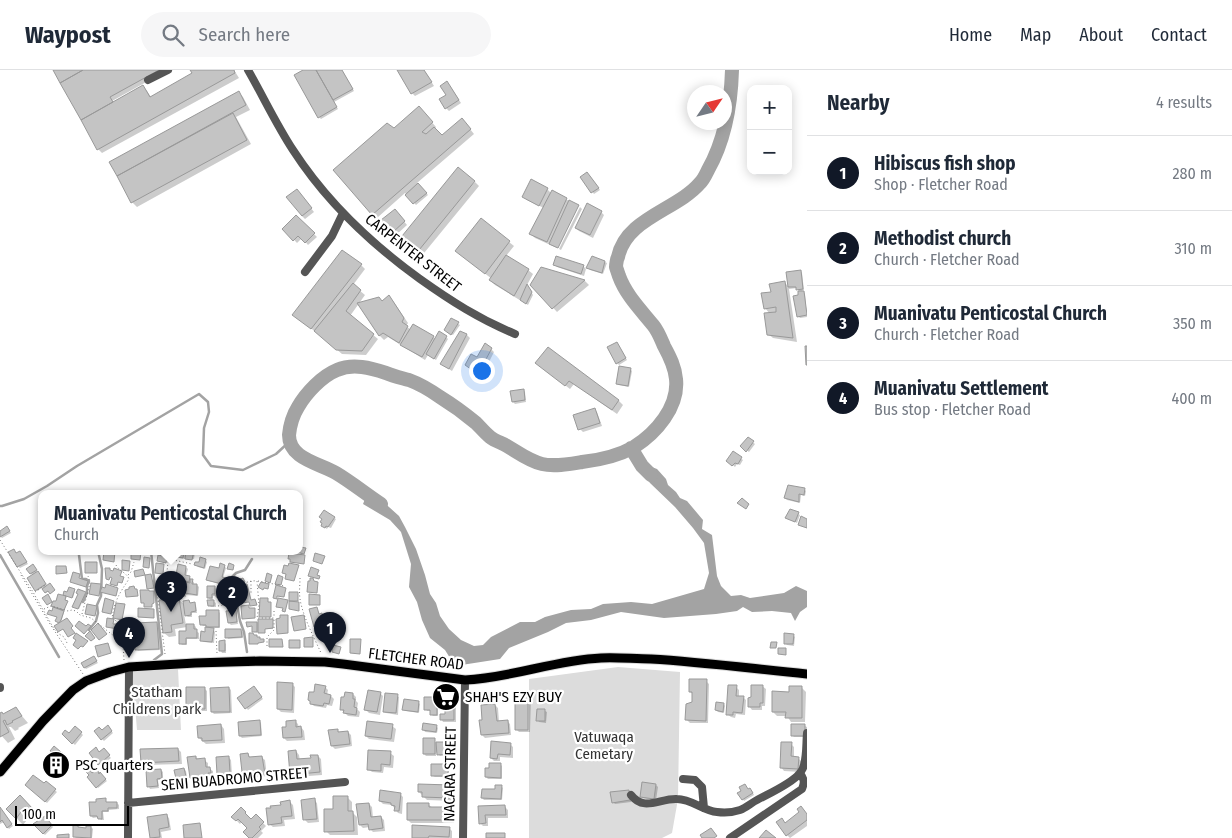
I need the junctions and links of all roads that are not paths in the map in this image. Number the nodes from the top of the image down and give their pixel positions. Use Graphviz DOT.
graph roads {
  1 [pos="168,70"];
  2 [pos="248,70"];
  3 [pos="148,80"];
  4 [pos="343,213"];
  5 [pos="305,272"];
  6 [pos="514,334"];
  7 [pos="127,668"];
  8 [pos="807,674"];
  9 [pos="465,680"];
  10 [pos="807,733"];
  11 [pos="0,772"];
  12 [pos="800,772"];
  13 [pos="683,780"];
  14 [pos="345,782"];
  15 [pos="631,795"];
  16 [pos="128,803"];
  17 [pos="704,808"];
  18 [pos="128,838"];
  19 [pos="463,838"];
  20 [pos="730,838"];
  1 -- 3 [label="street"];
  2 -- 4 [label="street, CARPENTER STREET"];
  4 -- 5 [label="street"];
  4 -- 6 [label="street, CARPENTER STREET"];
  7 -- 9 [label="main road, FLETCHER ROAD"];
  7 -- 11 [label="main road, FLETCHER ROAD"];
  7 -- 16 [label="street"];
  8 -- 9 [label="main road, FLETCHER ROAD"];
  9 -- 19 [label="street, NACARA STREET"];
  10 -- 12 [label="street"];
  12 -- 17 [label="street"];
  12 -- 20 [label="street"];
  13 -- 17 [label="street"];
  14 -- 16 [label="street, SENI BUADROMO STREET"];
  15 -- 17 [label="street"];
  16 -- 18 [label="street"];
}
